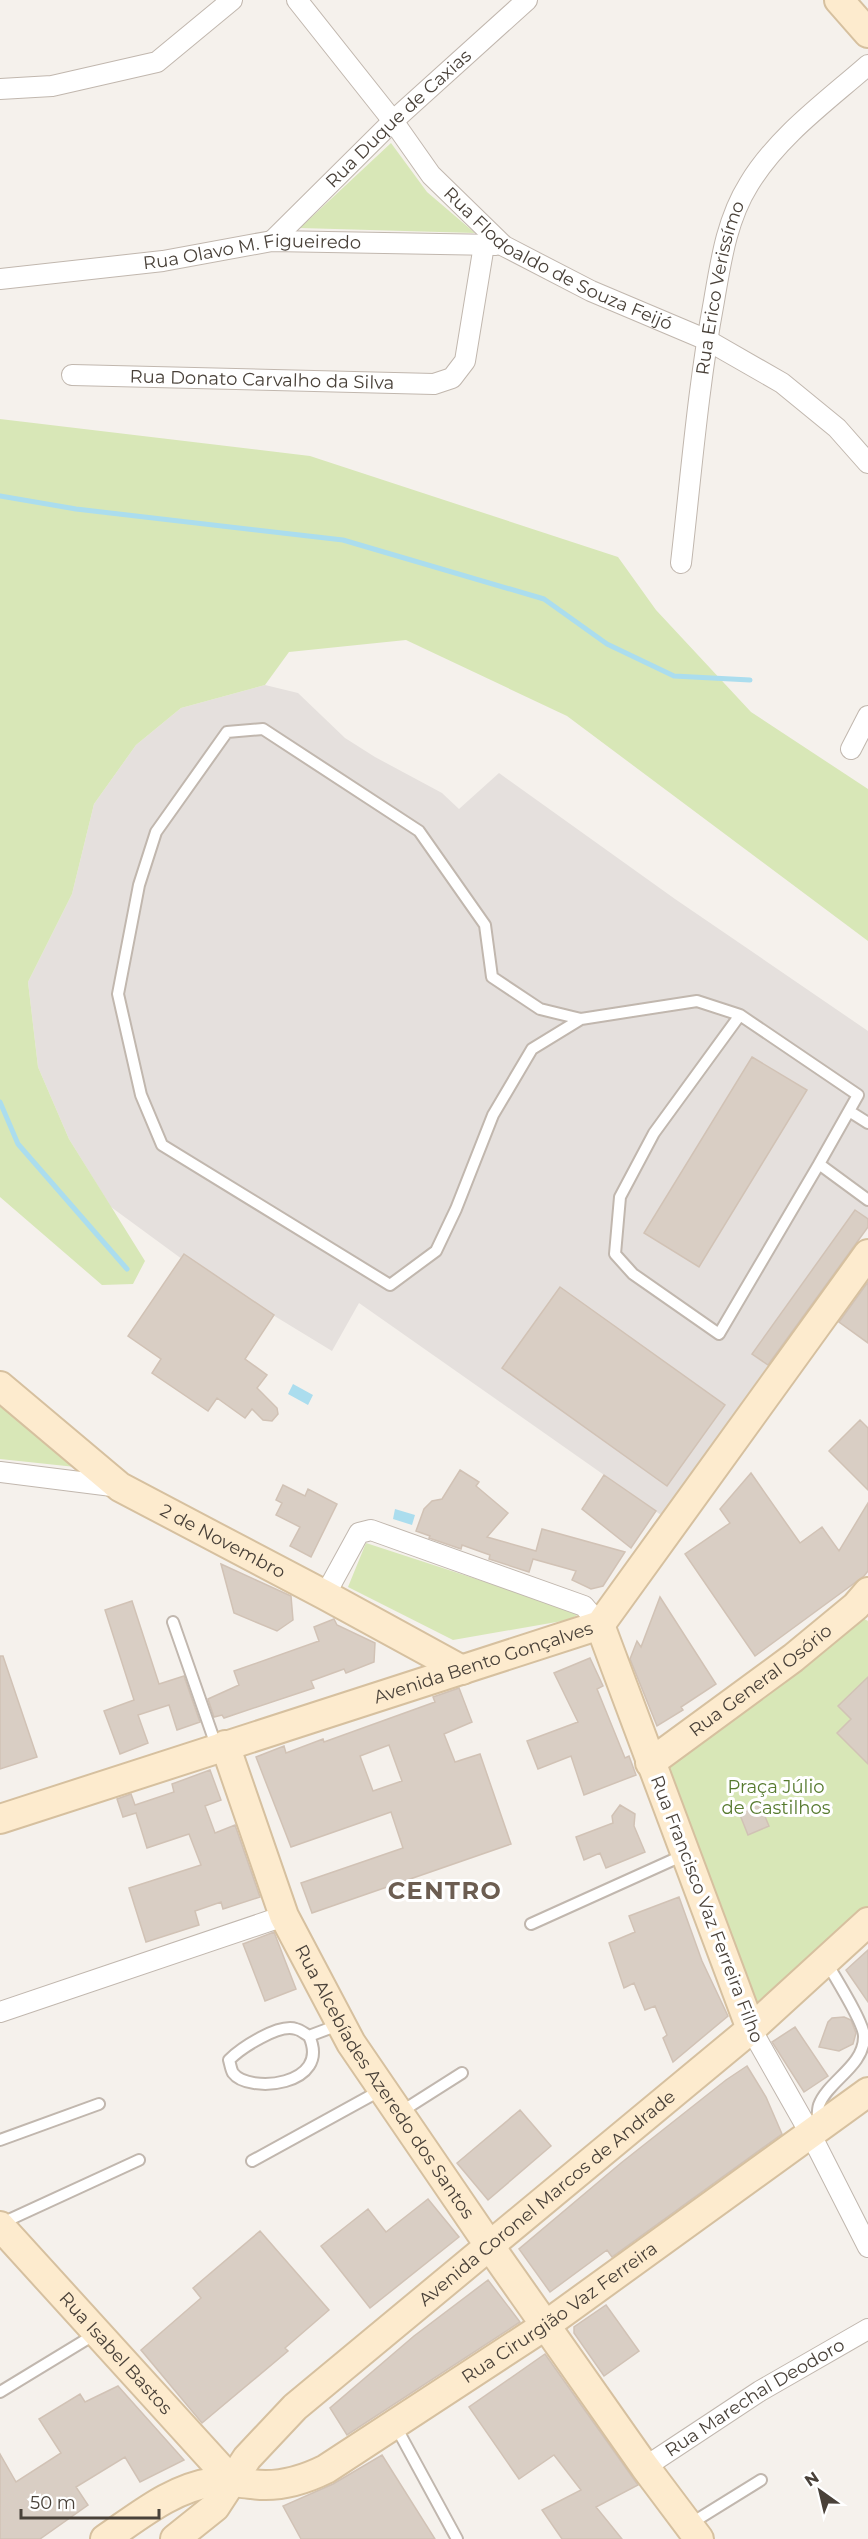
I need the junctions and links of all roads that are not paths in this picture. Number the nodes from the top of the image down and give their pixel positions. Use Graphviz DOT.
graph roads {
  1 [pos="232,0"];
  2 [pos="297,0"];
  3 [pos="527,0"];
  4 [pos="839,0"];
  5 [pos="868,33"];
  6 [pos="868,65"];
  7 [pos="0,89"];
  8 [pos="393,121"];
  9 [pos="272,241"];
  10 [pos="484,245"];
  11 [pos="504,246"];
  12 [pos="0,279"];
  13 [pos="707,340"];
  14 [pos="72,375"];
  15 [pos="868,463"];
  16 [pos="681,563"];
  17 [pos="868,716"];
  18 [pos="851,749"];
  19 [pos="740,1015"];
  20 [pos="581,1019"];
  21 [pos="849,1111"];
  22 [pos="868,1123"];
  23 [pos="819,1164"];
  24 [pos="868,1200"];
  25 [pos="868,1254"];
  26 [pos="0,1386"];
  27 [pos="0,1472"];
  28 [pos="120,1487"];
  29 [pos="325,1595"];
  30 [pos="864,1603"];
  31 [pos="173,1622"];
  32 [pos="600,1625"];
  33 [pos="462,1671"];
  34 [pos="221,1747"];
  35 [pos="650,1763"];
  36 [pos="0,1819"];
  37 [pos="686,1854"];
  38 [pos="284,1916"];
  39 [pos="868,1922"];
  40 [pos="531,1924"];
  41 [pos="826,1961"];
  42 [pos="0,2012"];
  43 [pos="341,2024"];
  44 [pos="751,2030"];
  45 [pos="309,2036"];
  46 [pos="462,2073"];
  47 [pos="383,2089"];
  48 [pos="868,2092"];
  49 [pos="99,2104"];
  50 [pos="399,2113"];
  51 [pos="814,2130"];
  52 [pos="0,2140"];
  53 [pos="139,2160"];
  54 [pos="252,2161"];
  55 [pos="0,2225"];
  56 [pos="489,2244"];
  57 [pos="868,2247"];
  58 [pos="546,2325"];
  59 [pos="868,2329"];
  60 [pos="97,2333"];
  61 [pos="0,2392"];
  62 [pos="395,2424"];
  63 [pos="645,2467"];
  64 [pos="760,2480"];
  65 [pos="232,2481"];
  66 [pos="694,2532"];
  67 [pos="105,2539"];
  68 [pos="175,2539"];
  69 [pos="457,2539"];
  1 -- 7 [label="street"];
  2 -- 8 [label="street, Rua Flodoaldo de Souza Feijó"];
  3 -- 8 [label="street, Rua Duque de Caxias"];
  4 -- 5 [label="street"];
  6 -- 13 [label="street, Rua Erico Verissímo"];
  8 -- 9 [label="street, Rua Duque de Caxias"];
  8 -- 11 [label="street, Rua Flodoaldo de Souza Feijó"];
  9 -- 10 [label="street, Rua Olavo M. Figueiredo"];
  9 -- 12 [label="street, Rua Olavo M. Figueiredo"];
  10 -- 11 [label="street, Rua Olavo M. Figueiredo"];
  10 -- 14 [label="street, Rua Donato Carvalho da Silva"];
  11 -- 13 [label="street, Rua Flodoaldo de Souza Feijó"];
  13 -- 15 [label="street, Rua Flodoaldo de Souza Feijó"];
  13 -- 16 [label="street, Rua Erico Verissímo"];
  17 -- 18 [label="street"];
  19 -- 20 [label="lane"];
  19 -- 21 [label="lane"];
  19 -- 23 [label="lane"];
  20 -- 20 [label="lane"];
  21 -- 22 [label="lane"];
  21 -- 23 [label="lane"];
  23 -- 24 [label="lane"];
  25 -- 32 [label="street, Avenida Bento Gonçalves"];
  26 -- 28 [label="street, 2 de Novembro"];
  27 -- 28 [label="street"];
  28 -- 29 [label="street, 2 de Novembro"];
  29 -- 32 [label="street"];
  29 -- 33 [label="street, 2 de Novembro"];
  30 -- 35 [label="street, Rua General Osório"];
  31 -- 34 [label="lane"];
  32 -- 33 [label="street, Avenida Bento Gonçalves"];
  32 -- 35 [label="street, Rua Francisco Vaz Ferreira Filho"];
  33 -- 34 [label="street, Avenida Bento Gonçalves"];
  34 -- 36 [label="street, Avenida Bento Gonçalves"];
  34 -- 38 [label="street, Rua Alcebíades Azeredo dos Santos"];
  35 -- 37 [label="street, Rua Francisco Vaz Ferreira Filho"];
  37 -- 40 [label="lane"];
  37 -- 44 [label="street, Rua Francisco Vaz Ferreira Filho"];
  38 -- 42 [label="street"];
  38 -- 43 [label="street, Rua Alcebíades Azeredo dos Santos"];
  39 -- 41 [label="street, Avenida Coronel Marcos de Andrade"];
  41 -- 44 [label="street, Avenida Coronel Marcos de Andrade"];
  41 -- 51 [label="lane"];
  43 -- 45 [label="lane"];
  43 -- 47 [label="street, Rua Alcebíades Azeredo dos Santos"];
  44 -- 51 [label="street, Rua Francisco Vaz Ferreira Filho"];
  44 -- 56 [label="street, Avenida Coronel Marcos de Andrade"];
  45 -- 45 [label="lane"];
  46 -- 50 [label="lane"];
  47 -- 50 [label="street, Rua Alcebíades Azeredo dos Santos"];
  47 -- 54 [label="lane"];
  48 -- 51 [label="street, Rua Cirurgião Vaz Ferreira"];
  49 -- 52 [label="lane"];
  50 -- 56 [label="street, Rua Alcebíades Azeredo dos Santos"];
  51 -- 57 [label="street, Rua Francisco Vaz Ferreira Filho"];
  51 -- 58 [label="street, Rua Cirurgião Vaz Ferreira"];
  53 -- 55 [label="lane"];
  55 -- 60 [label="street, Rua Isabel Bastos"];
  56 -- 58 [label="street, Rua Alcebíades Azeredo dos Santos"];
  56 -- 65 [label="street, Avenida Coronel Marcos de Andrade"];
  58 -- 62 [label="street, Rua Cirurgião Vaz Ferreira"];
  58 -- 63 [label="street, Rua Alcebíades Azeredo dos Santos"];
  59 -- 63 [label="street, Rua Marechal Deodoro"];
  60 -- 61 [label="lane"];
  60 -- 65 [label="street, Rua Isabel Bastos"];
  62 -- 65 [label="street, Rua Cirurgião Vaz Ferreira"];
  62 -- 69 [label="lane"];
  63 -- 66 [label="street, Rua Alcebíades Azeredo dos Santos"];
  64 -- 66 [label="lane"];
  65 -- 67 [label="street, Rua Cirurgião Vaz Ferreira"];
  65 -- 68 [label="street, Avenida Coronel Marcos de Andrade"];
}
